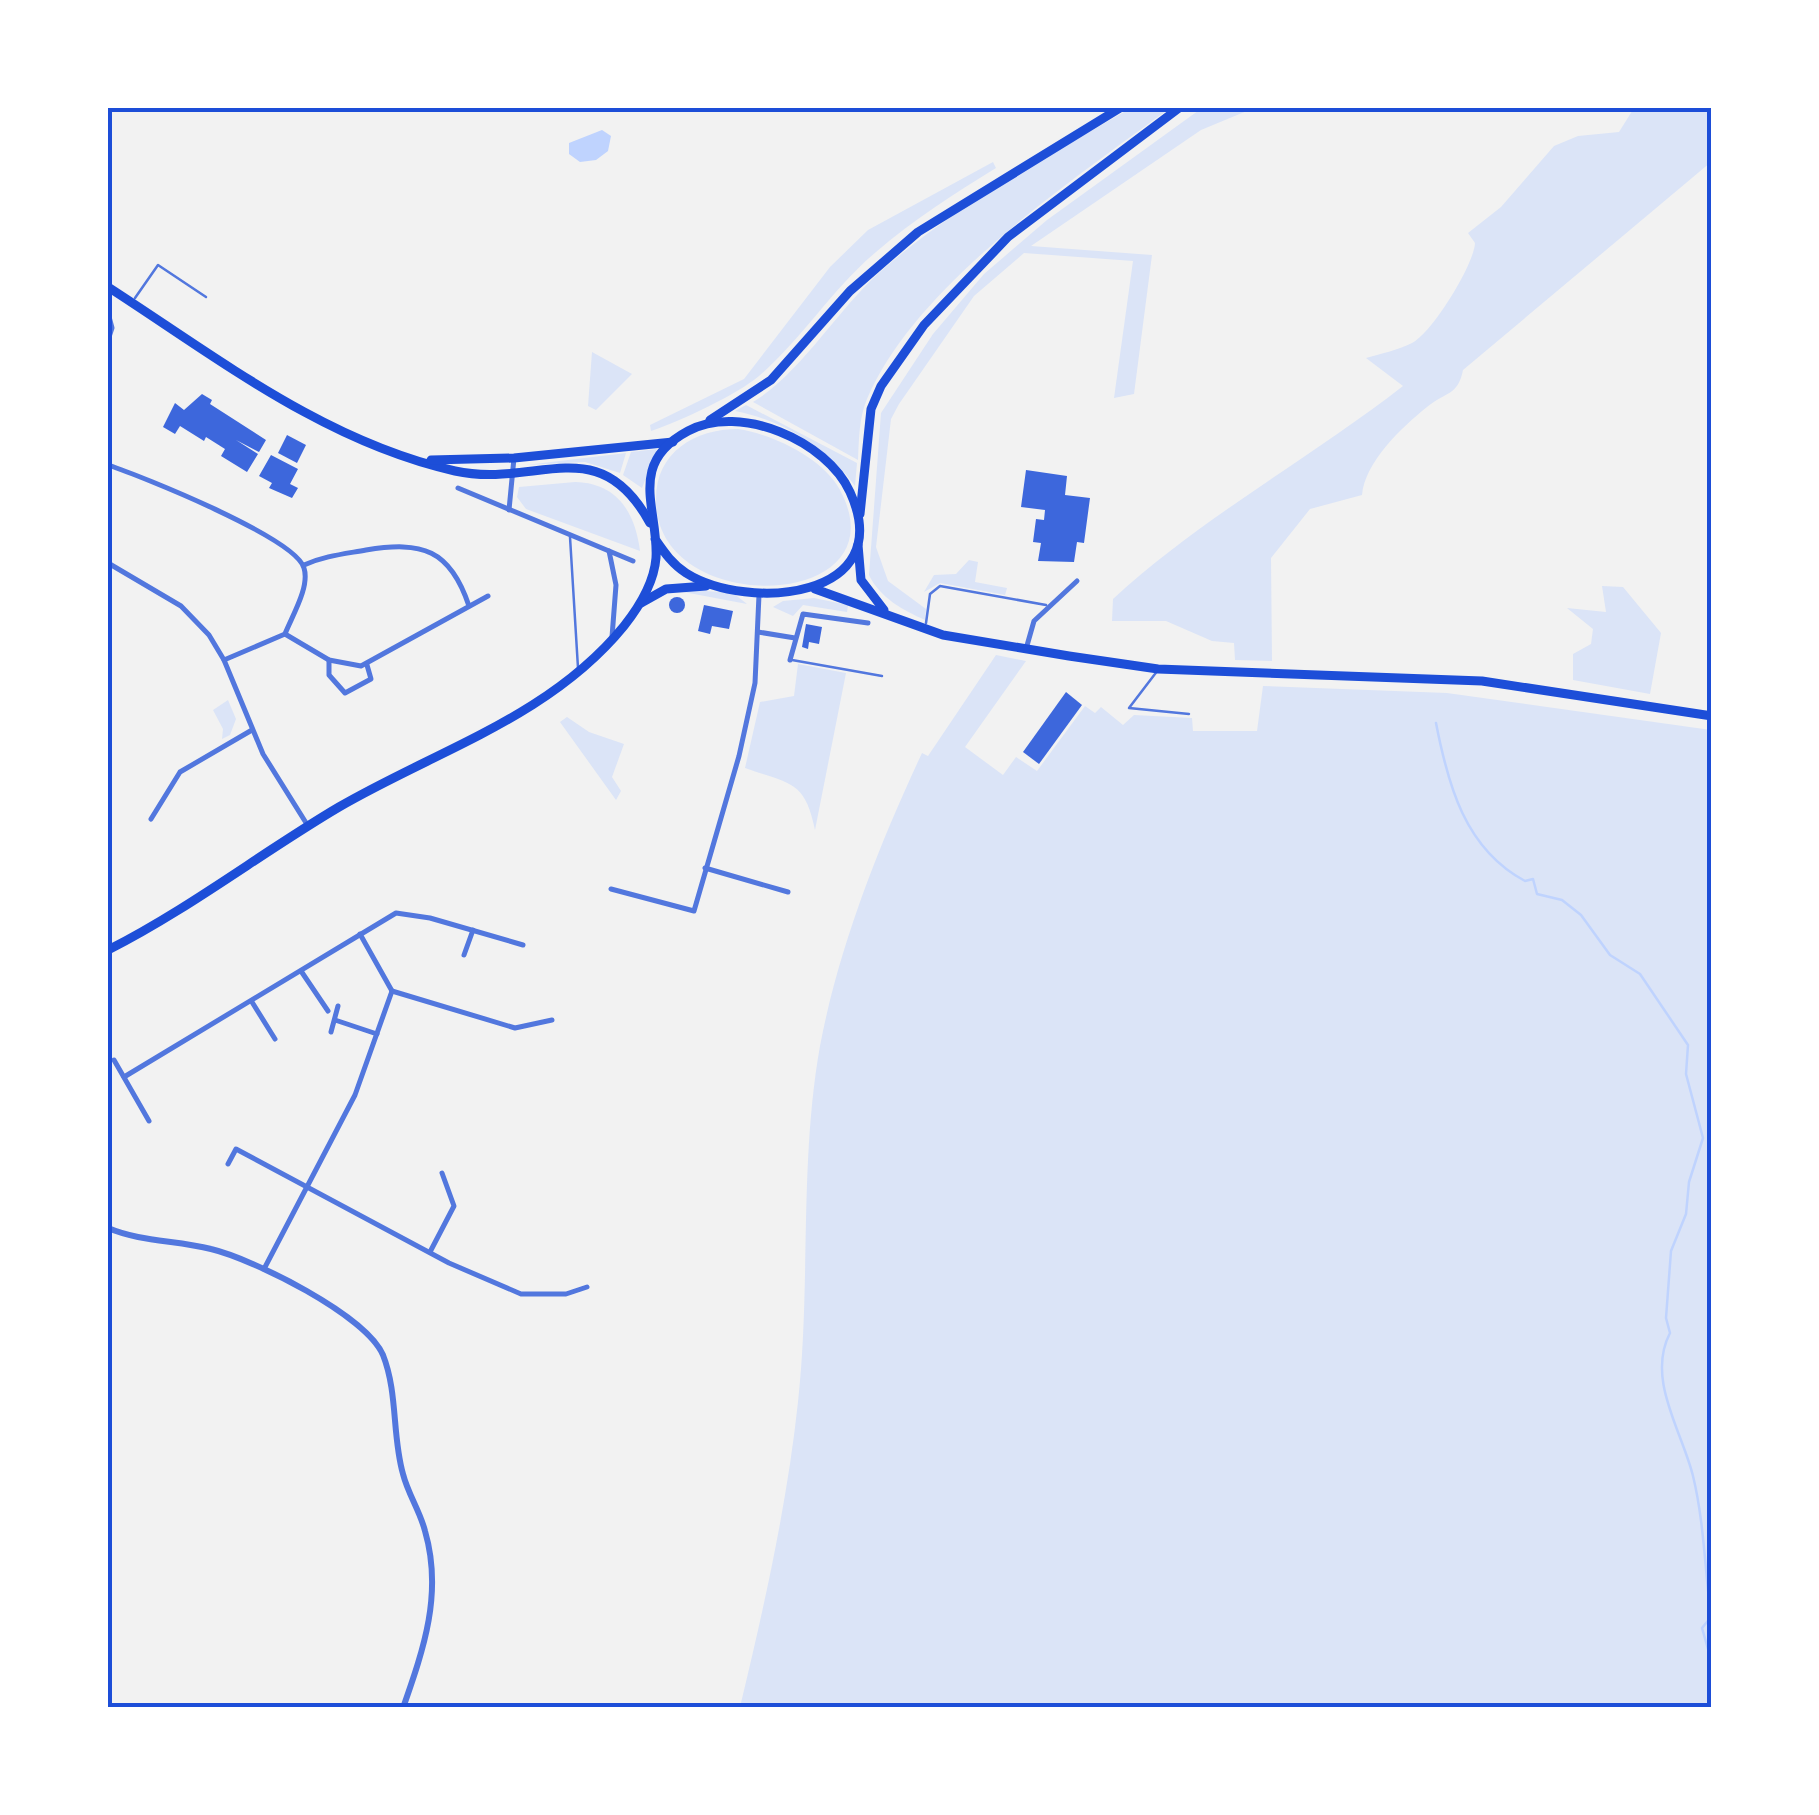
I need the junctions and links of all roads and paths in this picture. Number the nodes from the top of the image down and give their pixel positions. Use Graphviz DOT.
graph roads {
  1 [pos="1120,108"];
  2 [pos="1179,108"];
  3 [pos="108,287"];
  4 [pos="206,297"];
  5 [pos="132,303"];
  6 [pos="108,312"];
  7 [pos="108,340"];
  8 [pos="703,424"];
  9 [pos="673,442"];
  10 [pos="514,458"];
  11 [pos="426,460"];
  12 [pos="108,466"];
  13 [pos="515,472"];
  14 [pos="458,488"];
  15 [pos="509,510"];
  16 [pos="650,523"];
  17 [pos="859,523"];
  18 [pos="570,535"];
  19 [pos="656,540"];
  20 [pos="858,542"];
  21 [pos="609,551"];
  22 [pos="632,561"];
  23 [pos="108,562"];
  24 [pos="304,565"];
  25 [pos="1077,581"];
  26 [pos="724,587"];
  27 [pos="815,589"];
  28 [pos="760,592"];
  29 [pos="488,596"];
  30 [pos="640,605"];
  31 [pos="469,606"];
  32 [pos="1046,606"];
  33 [pos="895,618"];
  34 [pos="868,622"];
  35 [pos="925,630"];
  36 [pos="758,632"];
  37 [pos="284,634"];
  38 [pos="795,638"];
  39 [pos="611,640"];
  40 [pos="1026,649"];
  41 [pos="224,660"];
  42 [pos="329,660"];
  43 [pos="790,660"];
  44 [pos="367,665"];
  45 [pos="1158,669"];
  46 [pos="578,672"];
  47 [pos="882,676"];
  48 [pos="1189,714"];
  49 [pos="1712,716"];
  50 [pos="252,730"];
  51 [pos="151,820"];
  52 [pos="308,826"];
  53 [pos="704,868"];
  54 [pos="611,889"];
  55 [pos="788,892"];
  56 [pos="473,930"];
  57 [pos="360,934"];
  58 [pos="523,946"];
  59 [pos="108,950"];
  60 [pos="464,955"];
  61 [pos="301,971"];
  62 [pos="392,991"];
  63 [pos="252,1002"];
  64 [pos="338,1006"];
  65 [pos="328,1010"];
  66 [pos="335,1020"];
  67 [pos="552,1020"];
  68 [pos="331,1032"];
  69 [pos="377,1034"];
  70 [pos="262,1038"];
  71 [pos="114,1060"];
  72 [pos="124,1077"];
  73 [pos="149,1121"];
  74 [pos="228,1164"];
  75 [pos="442,1173"];
  76 [pos="307,1184"];
  77 [pos="108,1228"];
  78 [pos="430,1252"];
  79 [pos="264,1270"];
  80 [pos="587,1288"];
  81 [pos="403,1708"];
  1 -- 8 [label="main road"];
  2 -- 17 [label="main road"];
  3 -- 5 [label="main road"];
  4 -- 5 [label="lane"];
  5 -- 11 [label="main road"];
  6 -- 7 [label="street"];
  8 -- 9 [label="main road"];
  8 -- 17 [label="main road"];
  9 -- 10 [label="main road"];
  9 -- 16 [label="main road"];
  10 -- 11 [label="main road"];
  10 -- 13 [label="street"];
  11 -- 13 [label="main road"];
  12 -- 24 [label="street"];
  13 -- 15 [label="street"];
  13 -- 16 [label="main road"];
  14 -- 15 [label="street"];
  15 -- 18 [label="street"];
  16 -- 19 [label="main road"];
  17 -- 20 [label="main road"];
  18 -- 21 [label="street"];
  18 -- 46 [label="lane"];
  19 -- 26 [label="main road"];
  19 -- 30 [label="main road"];
  20 -- 27 [label="main road"];
  20 -- 33 [label="main road"];
  21 -- 22 [label="street"];
  21 -- 39 [label="street"];
  23 -- 41 [label="street"];
  24 -- 31 [label="street"];
  24 -- 37 [label="street"];
  25 -- 32 [label="street"];
  26 -- 28 [label="main road"];
  26 -- 30 [label="main road"];
  27 -- 28 [label="main road"];
  27 -- 33 [label="main road"];
  28 -- 36 [label="street"];
  29 -- 31 [label="street"];
  30 -- 39 [label="main road"];
  31 -- 44 [label="street"];
  32 -- 35 [label="lane"];
  32 -- 40 [label="street"];
  33 -- 35 [label="main road"];
  34 -- 38 [label="street"];
  35 -- 40 [label="main road"];
  36 -- 38 [label="street"];
  36 -- 53 [label="street"];
  37 -- 41 [label="street"];
  37 -- 42 [label="street"];
  38 -- 43 [label="street"];
  39 -- 46 [label="main road"];
  40 -- 45 [label="main road"];
  41 -- 50 [label="street"];
  42 -- 44 [label="street"];
  42 -- 44 [label="street"];
  43 -- 47 [label="lane"];
  45 -- 48 [label="lane"];
  45 -- 49 [label="main road"];
  46 -- 52 [label="main road"];
  50 -- 51 [label="street"];
  50 -- 52 [label="street"];
  52 -- 59 [label="main road"];
  53 -- 54 [label="street"];
  53 -- 55 [label="street"];
  56 -- 57 [label="street"];
  56 -- 58 [label="street"];
  56 -- 60 [label="street"];
  57 -- 61 [label="street"];
  57 -- 62 [label="street"];
  61 -- 63 [label="street"];
  61 -- 65 [label="street"];
  62 -- 67 [label="street"];
  62 -- 69 [label="street"];
  63 -- 70 [label="street"];
  63 -- 72 [label="street"];
  64 -- 66 [label="street"];
  66 -- 68 [label="street"];
  66 -- 69 [label="street"];
  69 -- 76 [label="street"];
  71 -- 72 [label="street"];
  72 -- 73 [label="street"];
  74 -- 76 [label="street"];
  75 -- 78 [label="street"];
  76 -- 78 [label="street"];
  76 -- 79 [label="street"];
  77 -- 79 [label="street"];
  78 -- 80 [label="street"];
  79 -- 81 [label="street"];
}
